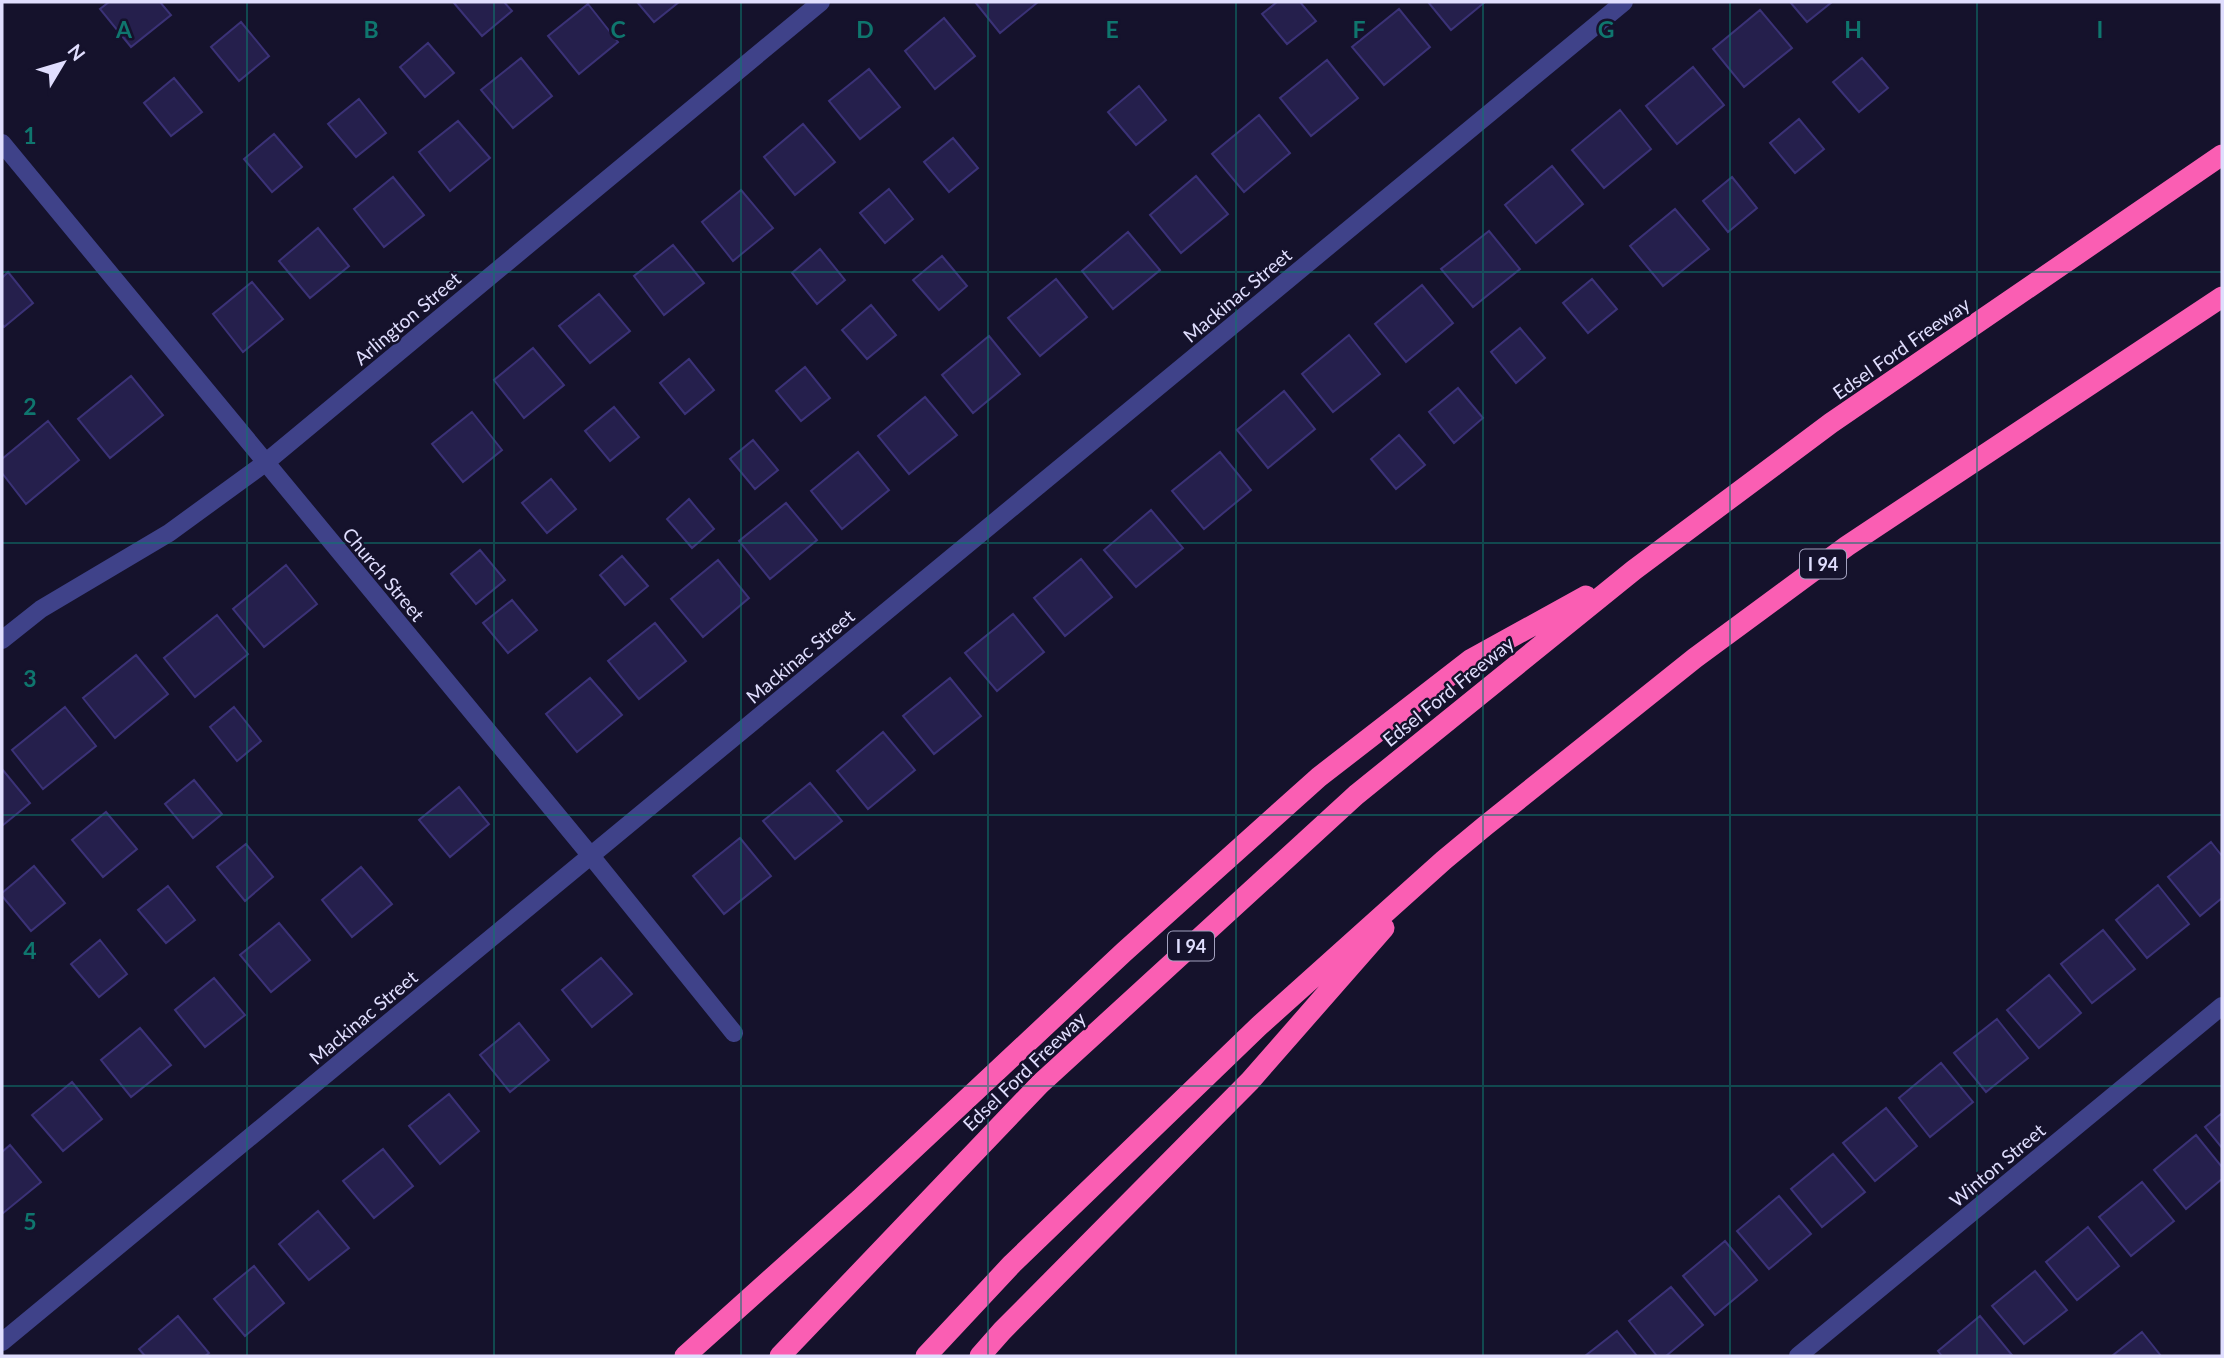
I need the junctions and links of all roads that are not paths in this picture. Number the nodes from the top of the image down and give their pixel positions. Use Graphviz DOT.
graph roads {
  1 [pos="821,2"];
  2 [pos="1624,2"];
  3 [pos="2,143"];
  4 [pos="2222,155"];
  5 [pos="2222,297"];
  6 [pos="265,463"];
  7 [pos="1634,570"];
  8 [pos="2,640"];
  9 [pos="591,856"];
  10 [pos="1444,860"];
  11 [pos="2222,1006"];
  12 [pos="734,1033"];
  13 [pos="2,1342"];
  14 [pos="685,1356"];
  15 [pos="780,1356"];
  16 [pos="926,1356"];
  17 [pos="979,1356"];
  18 [pos="1798,1356"];
  1 -- 6 [label="street, Arlington Street"];
  2 -- 9 [label="street, Mackinac Street"];
  3 -- 6 [label="street, Church Street"];
  4 -- 7 [label="highway, Edsel Ford Freeway / I 94"];
  5 -- 10 [label="highway, I 94"];
  6 -- 8 [label="street, Arlington Street"];
  6 -- 9 [label="street, Church Street"];
  7 -- 14 [label="highway"];
  7 -- 15 [label="highway, Edsel Ford Freeway / I 94"];
  9 -- 12 [label="street, Church Street"];
  9 -- 13 [label="street, Mackinac Street"];
  10 -- 16 [label="highway, I 94"];
  10 -- 17 [label="highway"];
  11 -- 18 [label="street, Winton Street"];
}
